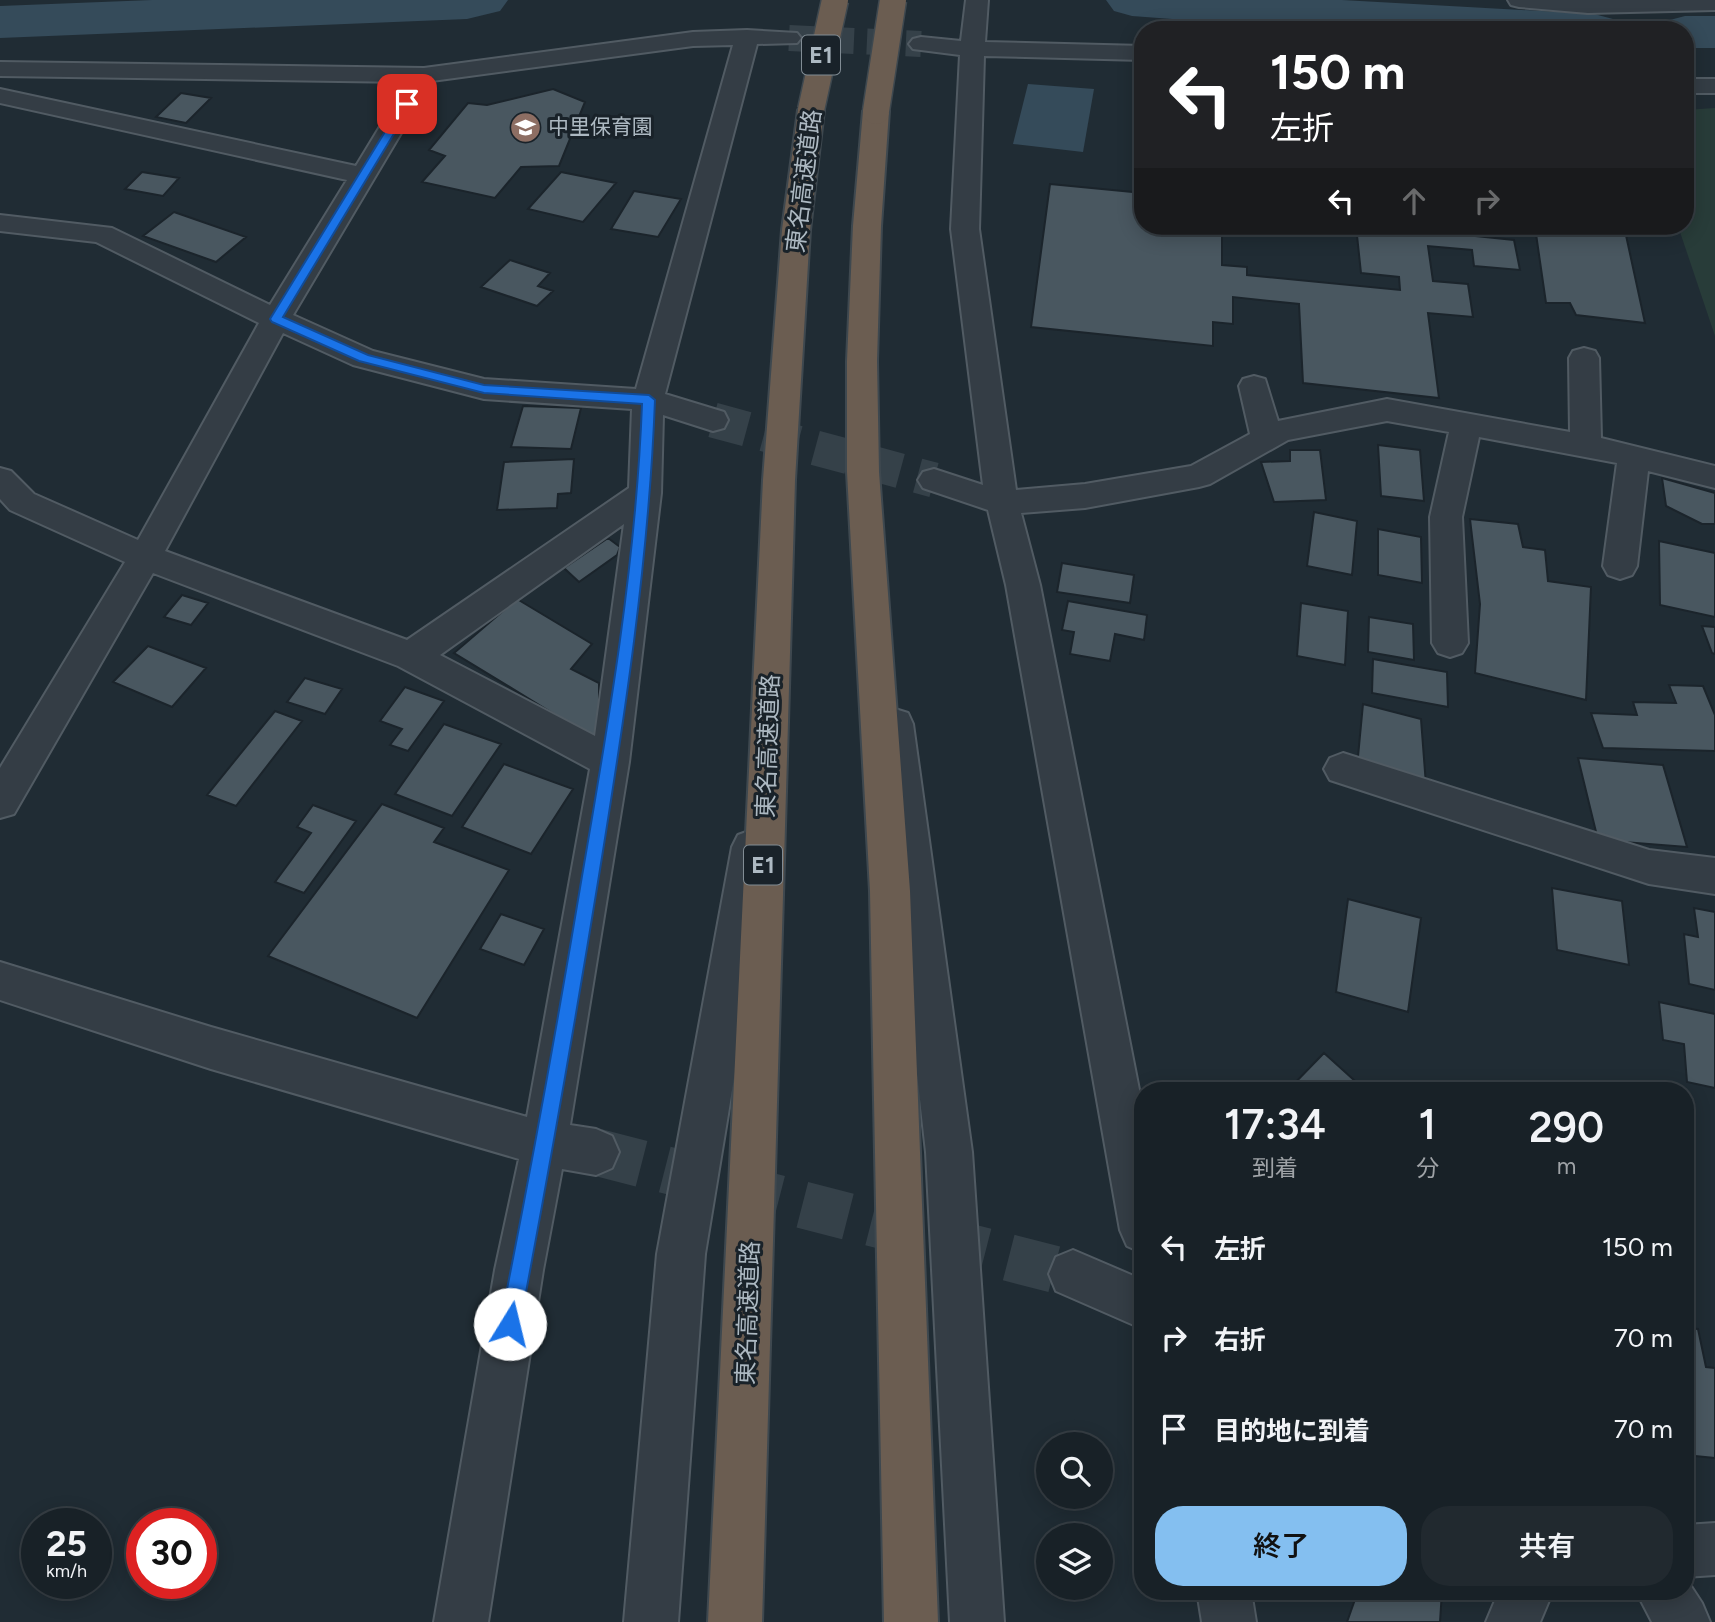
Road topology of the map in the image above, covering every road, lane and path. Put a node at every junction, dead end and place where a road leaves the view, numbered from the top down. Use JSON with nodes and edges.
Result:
{"nodes":[{"id":1,"x":835,"y":0,"type":"edge"},
{"id":2,"x":893,"y":0,"type":"edge"},
{"id":3,"x":1519,"y":0,"type":"edge"},
{"id":4,"x":1715,"y":4,"type":"edge"},
{"id":5,"x":976,"y":7,"type":"edge"},
{"id":6,"x":747,"y":37,"type":"junction"},
{"id":7,"x":789,"y":38,"type":"tunnel mouth"},
{"id":8,"x":922,"y":44,"type":"tunnel mouth"},
{"id":9,"x":972,"y":49,"type":"junction"},
{"id":10,"x":1134,"y":53,"type":"edge"},
{"id":11,"x":0,"y":69,"type":"edge"},
{"id":12,"x":424,"y":75,"type":"junction"},
{"id":13,"x":1694,"y":86,"type":"edge"},
{"id":14,"x":1715,"y":86,"type":"edge"},
{"id":15,"x":0,"y":96,"type":"edge"},
{"id":16,"x":365,"y":176,"type":"junction"},
{"id":17,"x":0,"y":223,"type":"edge"},
{"id":18,"x":276,"y":319,"type":"junction"},
{"id":19,"x":1584,"y":358,"type":"dead end"},
{"id":20,"x":1254,"y":386,"type":"dead end"},
{"id":21,"x":649,"y":400,"type":"junction"},
{"id":22,"x":713,"y":420,"type":"tunnel mouth"},
{"id":23,"x":1466,"y":424,"type":"junction"},
{"id":24,"x":1267,"y":438,"type":"junction"},
{"id":25,"x":1586,"y":446,"type":"junction"},
{"id":26,"x":1634,"y":456,"type":"junction"},
{"id":27,"x":863,"y":472,"type":"junction"},
{"id":28,"x":1715,"y":477,"type":"edge"},
{"id":29,"x":0,"y":479,"type":"edge"},
{"id":30,"x":934,"y":480,"type":"tunnel mouth"},
{"id":31,"x":645,"y":493,"type":"junction"},
{"id":32,"x":1002,"y":503,"type":"junction"},
{"id":33,"x":145,"y":557,"type":"junction"},
{"id":34,"x":1620,"y":566,"type":"dead end"},
{"id":35,"x":1450,"y":643,"type":"dead end"},
{"id":36,"x":411,"y":656,"type":"junction"},
{"id":37,"x":610,"y":762,"type":"junction"},
{"id":38,"x":766,"y":764,"type":"junction"},
{"id":39,"x":1343,"y":769,"type":"dead end"},
{"id":40,"x":0,"y":802,"type":"edge"},
{"id":41,"x":1715,"y":876,"type":"edge"},
{"id":42,"x":0,"y":981,"type":"edge"},
{"id":43,"x":545,"y":1144,"type":"junction"},
{"id":44,"x":596,"y":1152,"type":"tunnel mouth"},
{"id":45,"x":1134,"y":1182,"type":"edge"},
{"id":46,"x":1073,"y":1274,"type":"tunnel mouth"},
{"id":47,"x":1134,"y":1301,"type":"edge"},
{"id":48,"x":1715,"y":1549,"type":"edge"},
{"id":49,"x":1694,"y":1550,"type":"edge"},
{"id":50,"x":1225,"y":1600,"type":"edge"},
{"id":51,"x":1522,"y":1600,"type":"edge"},
{"id":52,"x":1670,"y":1600,"type":"edge"},
{"id":53,"x":461,"y":1622,"type":"edge"},
{"id":54,"x":651,"y":1622,"type":"edge"},
{"id":55,"x":735,"y":1622,"type":"edge"},
{"id":56,"x":911,"y":1622,"type":"edge"},
{"id":57,"x":977,"y":1622,"type":"edge"},
{"id":58,"x":1228,"y":1622,"type":"edge"},
{"id":59,"x":1513,"y":1622,"type":"edge"},
{"id":60,"x":1683,"y":1622,"type":"edge"}],
"edges":[{"from":1,"to":38,"type":"highway","name":"東名高速道路","number":"E1","bridge":true},
{"from":2,"to":27,"type":"highway","bridge":true},
{"from":3,"to":4,"type":"street"},
{"from":5,"to":9,"type":"street"},
{"from":6,"to":7,"type":"street"},
{"from":6,"to":12,"type":"street"},
{"from":6,"to":21,"type":"street"},
{"from":8,"to":9,"type":"street"},
{"from":9,"to":10,"type":"street"},
{"from":9,"to":32,"type":"street"},
{"from":11,"to":12,"type":"street"},
{"from":12,"to":16,"type":"street"},
{"from":13,"to":14,"type":"street"},
{"from":15,"to":16,"type":"street"},
{"from":16,"to":18,"type":"street"},
{"from":17,"to":18,"type":"street"},
{"from":18,"to":21,"type":"street"},
{"from":18,"to":33,"type":"street"},
{"from":19,"to":25,"type":"street"},
{"from":20,"to":24,"type":"street"},
{"from":21,"to":22,"type":"street"},
{"from":21,"to":31,"type":"street"},
{"from":23,"to":24,"type":"street"},
{"from":23,"to":25,"type":"street"},
{"from":23,"to":35,"type":"street"},
{"from":24,"to":32,"type":"street"},
{"from":25,"to":26,"type":"street"},
{"from":26,"to":28,"type":"street"},
{"from":26,"to":34,"type":"street"},
{"from":27,"to":56,"type":"highway"},
{"from":27,"to":57,"type":"street"},
{"from":29,"to":33,"type":"street"},
{"from":30,"to":32,"type":"street"},
{"from":31,"to":36,"type":"street"},
{"from":31,"to":37,"type":"street"},
{"from":32,"to":45,"type":"street"},
{"from":33,"to":36,"type":"street"},
{"from":33,"to":40,"type":"street"},
{"from":36,"to":37,"type":"street"},
{"from":37,"to":43,"type":"street"},
{"from":38,"to":54,"type":"street"},
{"from":38,"to":55,"type":"highway","name":"東名高速道路","number":"E1"},
{"from":39,"to":41,"type":"street"},
{"from":42,"to":43,"type":"street"},
{"from":43,"to":44,"type":"street"},
{"from":43,"to":53,"type":"street"},
{"from":46,"to":47,"type":"street"},
{"from":48,"to":49,"type":"street"},
{"from":50,"to":58,"type":"street"},
{"from":51,"to":59,"type":"street"},
{"from":52,"to":60,"type":"street"}]}
